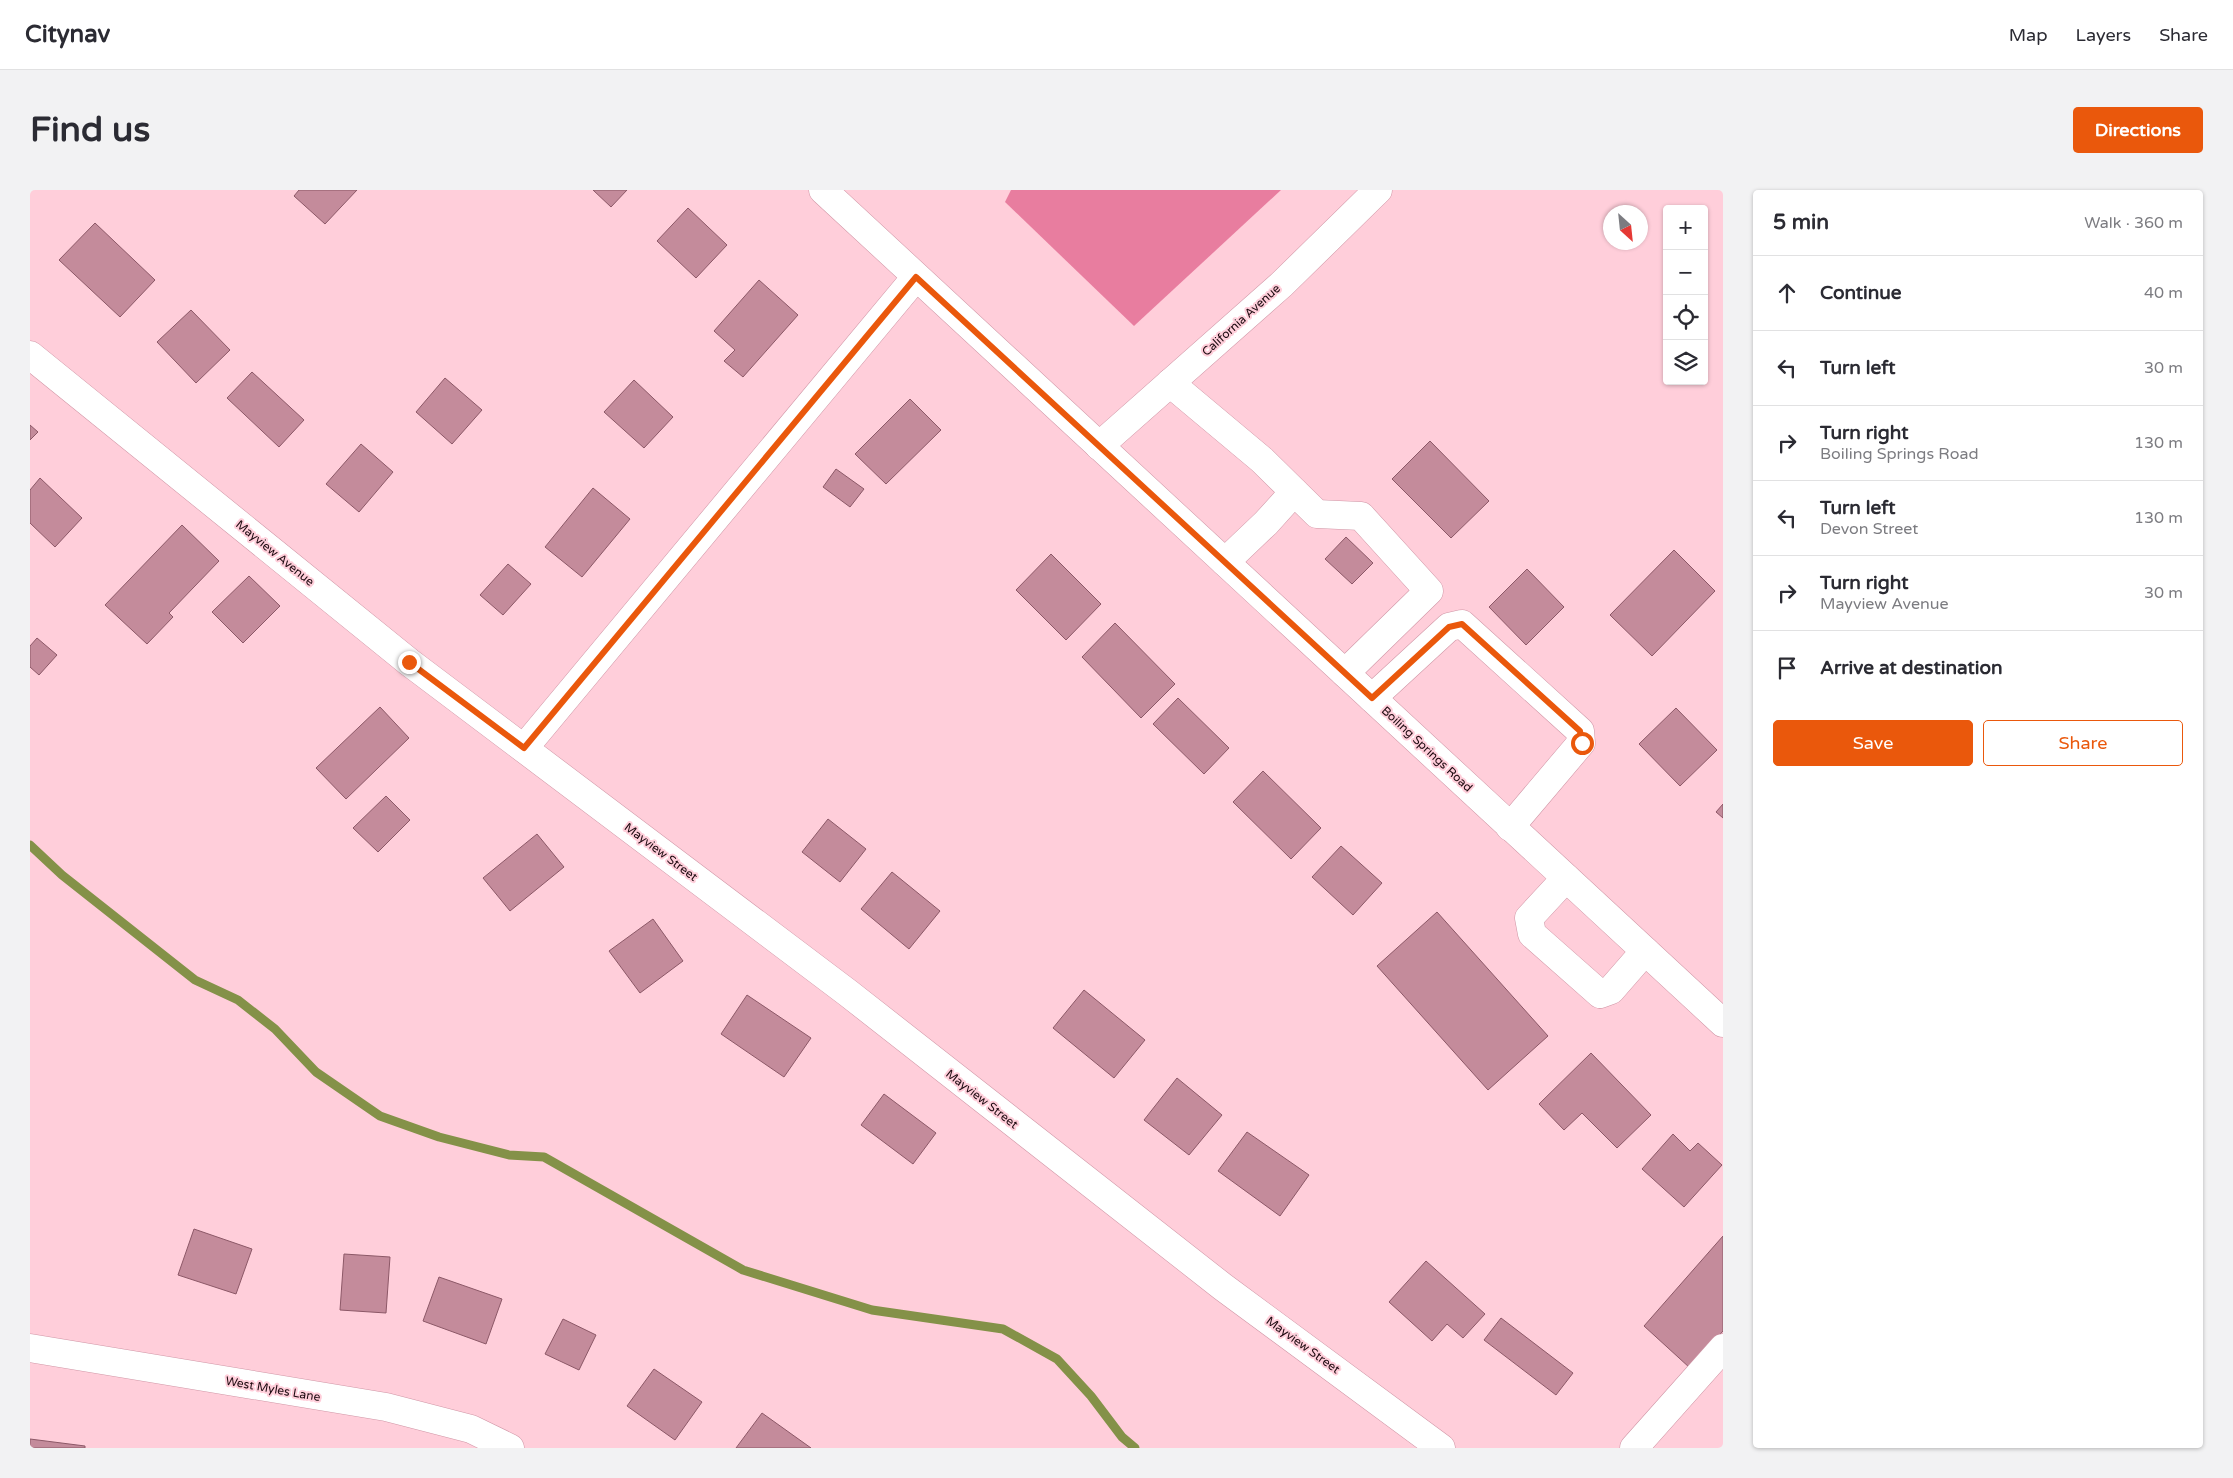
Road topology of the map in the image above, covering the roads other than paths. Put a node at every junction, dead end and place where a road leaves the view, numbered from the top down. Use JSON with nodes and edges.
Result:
{"nodes":[{"id":1,"x":823,"y":190,"type":"edge"},
{"id":2,"x":1378,"y":190,"type":"edge"},
{"id":3,"x":916,"y":277,"type":"junction"},
{"id":4,"x":30,"y":354,"type":"edge"},
{"id":5,"x":1170,"y":383,"type":"junction"},
{"id":6,"x":1100,"y":446,"type":"junction"},
{"id":7,"x":1294,"y":492,"type":"junction"},
{"id":8,"x":1225,"y":562,"type":"junction"},
{"id":9,"x":1344,"y":673,"type":"junction"},
{"id":10,"x":1372,"y":698,"type":"junction"},
{"id":11,"x":524,"y":748,"type":"junction"},
{"id":12,"x":1510,"y":827,"type":"junction"},
{"id":13,"x":1566,"y":878,"type":"junction"},
{"id":14,"x":1645,"y":952,"type":"junction"},
{"id":15,"x":1723,"y":1023,"type":"edge"},
{"id":16,"x":30,"y":1348,"type":"edge"},
{"id":17,"x":1723,"y":1348,"type":"edge"},
{"id":18,"x":510,"y":1448,"type":"edge"},
{"id":19,"x":1441,"y":1448,"type":"edge"},
{"id":20,"x":1634,"y":1448,"type":"edge"}],
"edges":[{"from":1,"to":3,"type":"street","name":"Boiling Springs Road"},
{"from":2,"to":5,"type":"street","name":"California Avenue"},
{"from":3,"to":6,"type":"street","name":"Boiling Springs Road"},
{"from":3,"to":11,"type":"street"},
{"from":4,"to":11,"type":"street","name":"Mayview Avenue"},
{"from":5,"to":6,"type":"street","name":"California Avenue"},
{"from":5,"to":7,"type":"street"},
{"from":6,"to":8,"type":"street","name":"Boiling Springs Road"},
{"from":7,"to":8,"type":"street"},
{"from":7,"to":9,"type":"street"},
{"from":8,"to":9,"type":"street","name":"Boiling Springs Road"},
{"from":9,"to":10,"type":"street","name":"Boiling Springs Road"},
{"from":10,"to":12,"type":"street","name":"Boiling Springs Road"},
{"from":10,"to":12,"type":"street"},
{"from":11,"to":19,"type":"street","name":"Mayview Street"},
{"from":12,"to":13,"type":"street","name":"Boiling Springs Road"},
{"from":13,"to":14,"type":"street","name":"Boiling Springs Road"},
{"from":13,"to":14,"type":"street"},
{"from":14,"to":15,"type":"street","name":"Boiling Springs Road"},
{"from":16,"to":18,"type":"street","name":"West Myles Lane"},
{"from":17,"to":20,"type":"street"}]}
